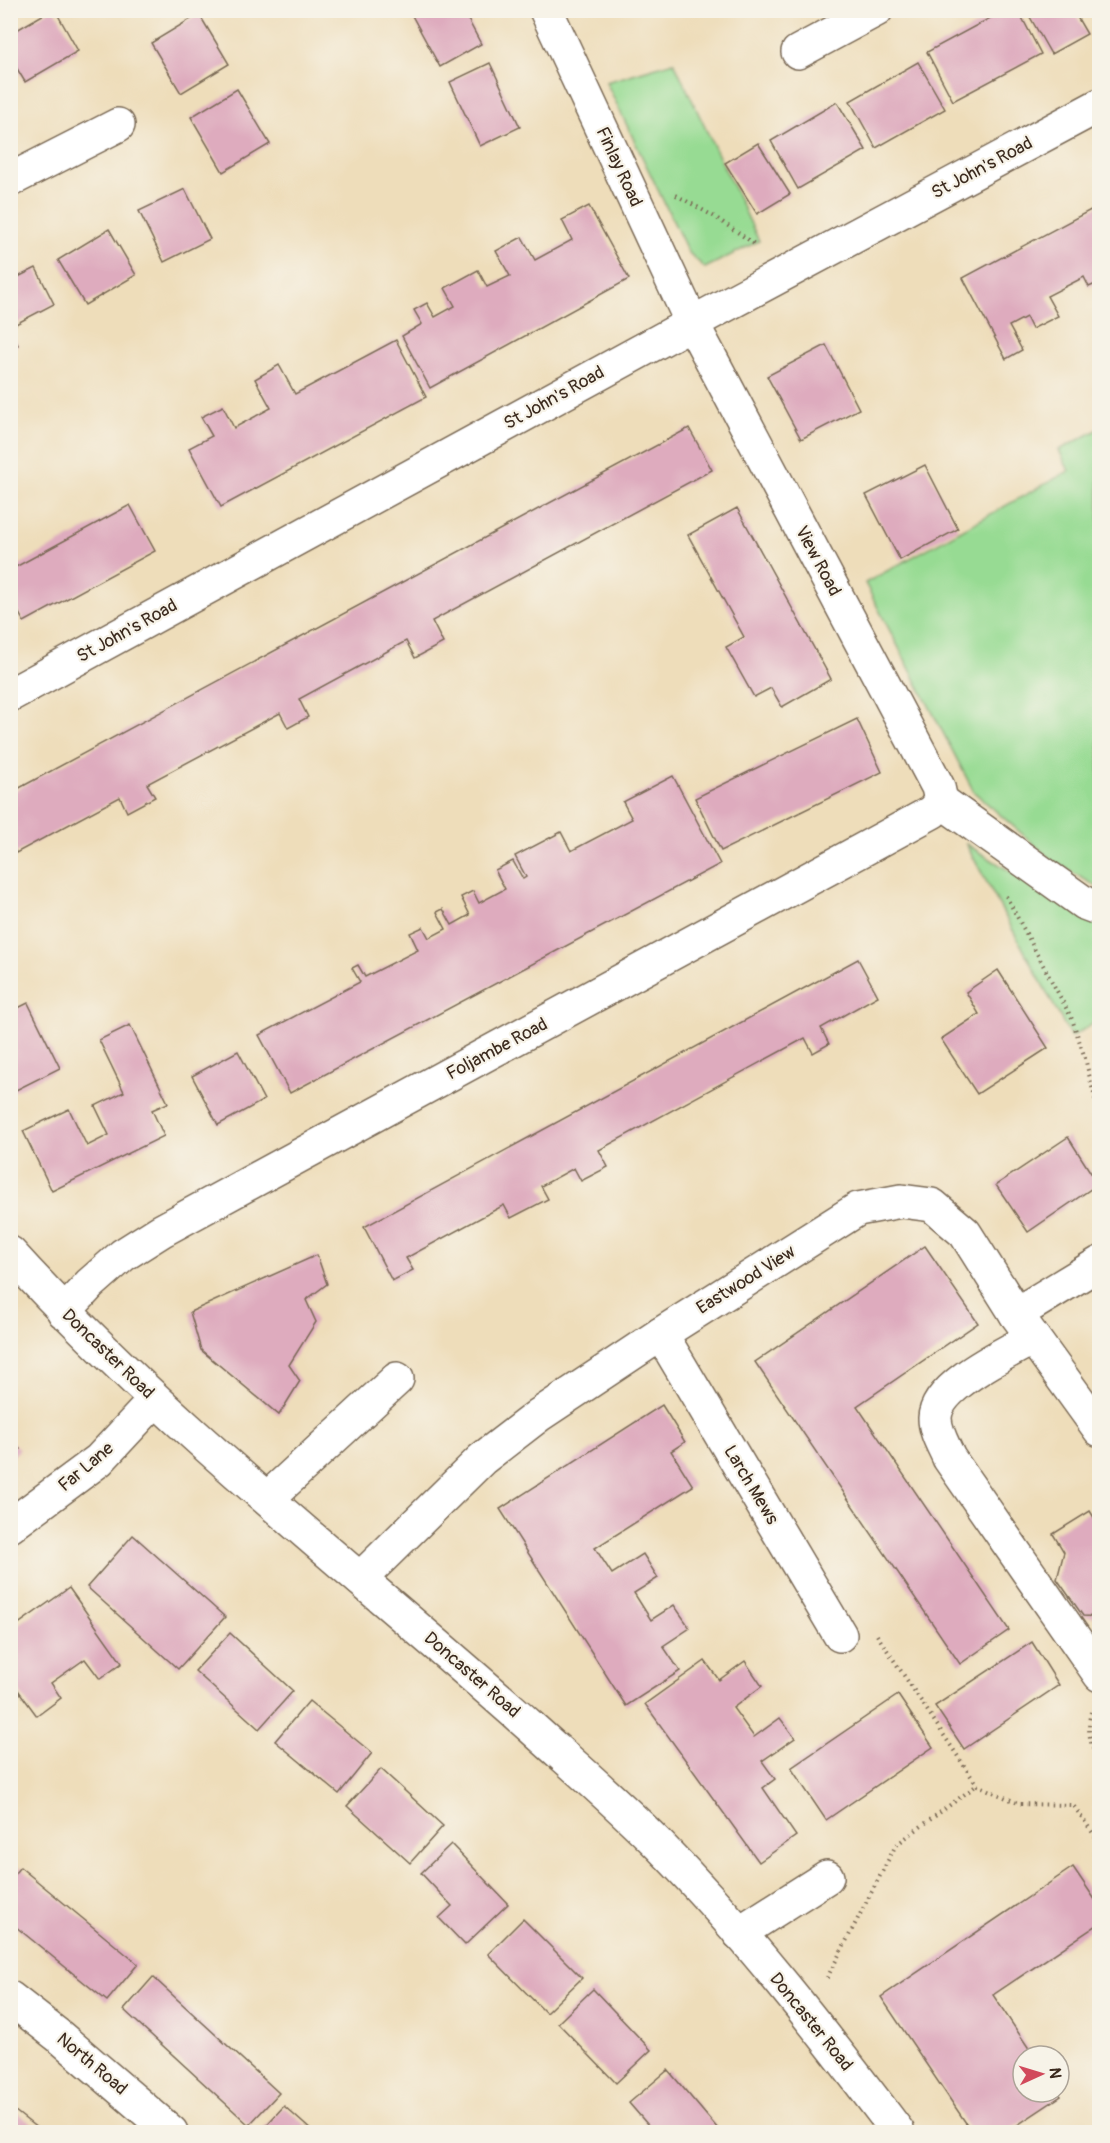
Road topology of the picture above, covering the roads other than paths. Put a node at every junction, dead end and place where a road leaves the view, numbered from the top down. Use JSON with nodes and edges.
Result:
{"nodes":[{"id":1,"x":546,"y":10,"type":"edge"},
{"id":2,"x":876,"y":10,"type":"edge"},
{"id":3,"x":798,"y":52,"type":"dead end"},
{"id":4,"x":1100,"y":105,"type":"edge"},
{"id":5,"x":118,"y":125,"type":"dead end"},
{"id":6,"x":10,"y":180,"type":"edge"},
{"id":7,"x":692,"y":323,"type":"junction"},
{"id":8,"x":10,"y":695,"type":"edge"},
{"id":9,"x":940,"y":801,"type":"junction"},
{"id":10,"x":1100,"y":909,"type":"edge"},
{"id":11,"x":10,"y":1253,"type":"edge"},
{"id":12,"x":1100,"y":1263,"type":"edge"},
{"id":13,"x":63,"y":1312,"type":"junction"},
{"id":14,"x":1024,"y":1326,"type":"junction"},
{"id":15,"x":661,"y":1334,"type":"junction"},
{"id":16,"x":397,"y":1379,"type":"dead end"},
{"id":17,"x":155,"y":1400,"type":"junction"},
{"id":18,"x":1100,"y":1430,"type":"edge"},
{"id":19,"x":268,"y":1498,"type":"junction"},
{"id":20,"x":10,"y":1526,"type":"edge"},
{"id":21,"x":360,"y":1578,"type":"junction"},
{"id":22,"x":840,"y":1635,"type":"road end"},
{"id":23,"x":1096,"y":1689,"type":"edge"},
{"id":24,"x":827,"y":1877,"type":"dead end"},
{"id":25,"x":739,"y":1933,"type":"junction"},
{"id":26,"x":10,"y":1998,"type":"edge"},
{"id":27,"x":171,"y":2133,"type":"edge"},
{"id":28,"x":898,"y":2133,"type":"edge"}],
"edges":[{"from":1,"to":7,"type":"street","name":"Finlay Road"},
{"from":2,"to":3,"type":"street"},
{"from":4,"to":7,"type":"street","name":"St John's Road"},
{"from":5,"to":6,"type":"street"},
{"from":7,"to":8,"type":"street","name":"St John's Road"},
{"from":7,"to":9,"type":"street","name":"View Road"},
{"from":9,"to":10,"type":"street"},
{"from":9,"to":13,"type":"street","name":"Foljambe Road"},
{"from":11,"to":13,"type":"street","name":"Doncaster Road"},
{"from":12,"to":14,"type":"street"},
{"from":13,"to":17,"type":"street","name":"Doncaster Road"},
{"from":14,"to":15,"type":"street","name":"Eastwood View"},
{"from":14,"to":18,"type":"street","name":"Eastwood View"},
{"from":14,"to":23,"type":"street"},
{"from":15,"to":21,"type":"street","name":"Eastwood View"},
{"from":15,"to":22,"type":"street","name":"Larch Mews"},
{"from":16,"to":19,"type":"street"},
{"from":17,"to":19,"type":"street","name":"Doncaster Road"},
{"from":17,"to":20,"type":"street","name":"Far Lane"},
{"from":19,"to":21,"type":"street","name":"Doncaster Road"},
{"from":21,"to":25,"type":"street","name":"Doncaster Road"},
{"from":24,"to":25,"type":"street"},
{"from":25,"to":28,"type":"street","name":"Doncaster Road"},
{"from":26,"to":27,"type":"street","name":"North Road"}]}
